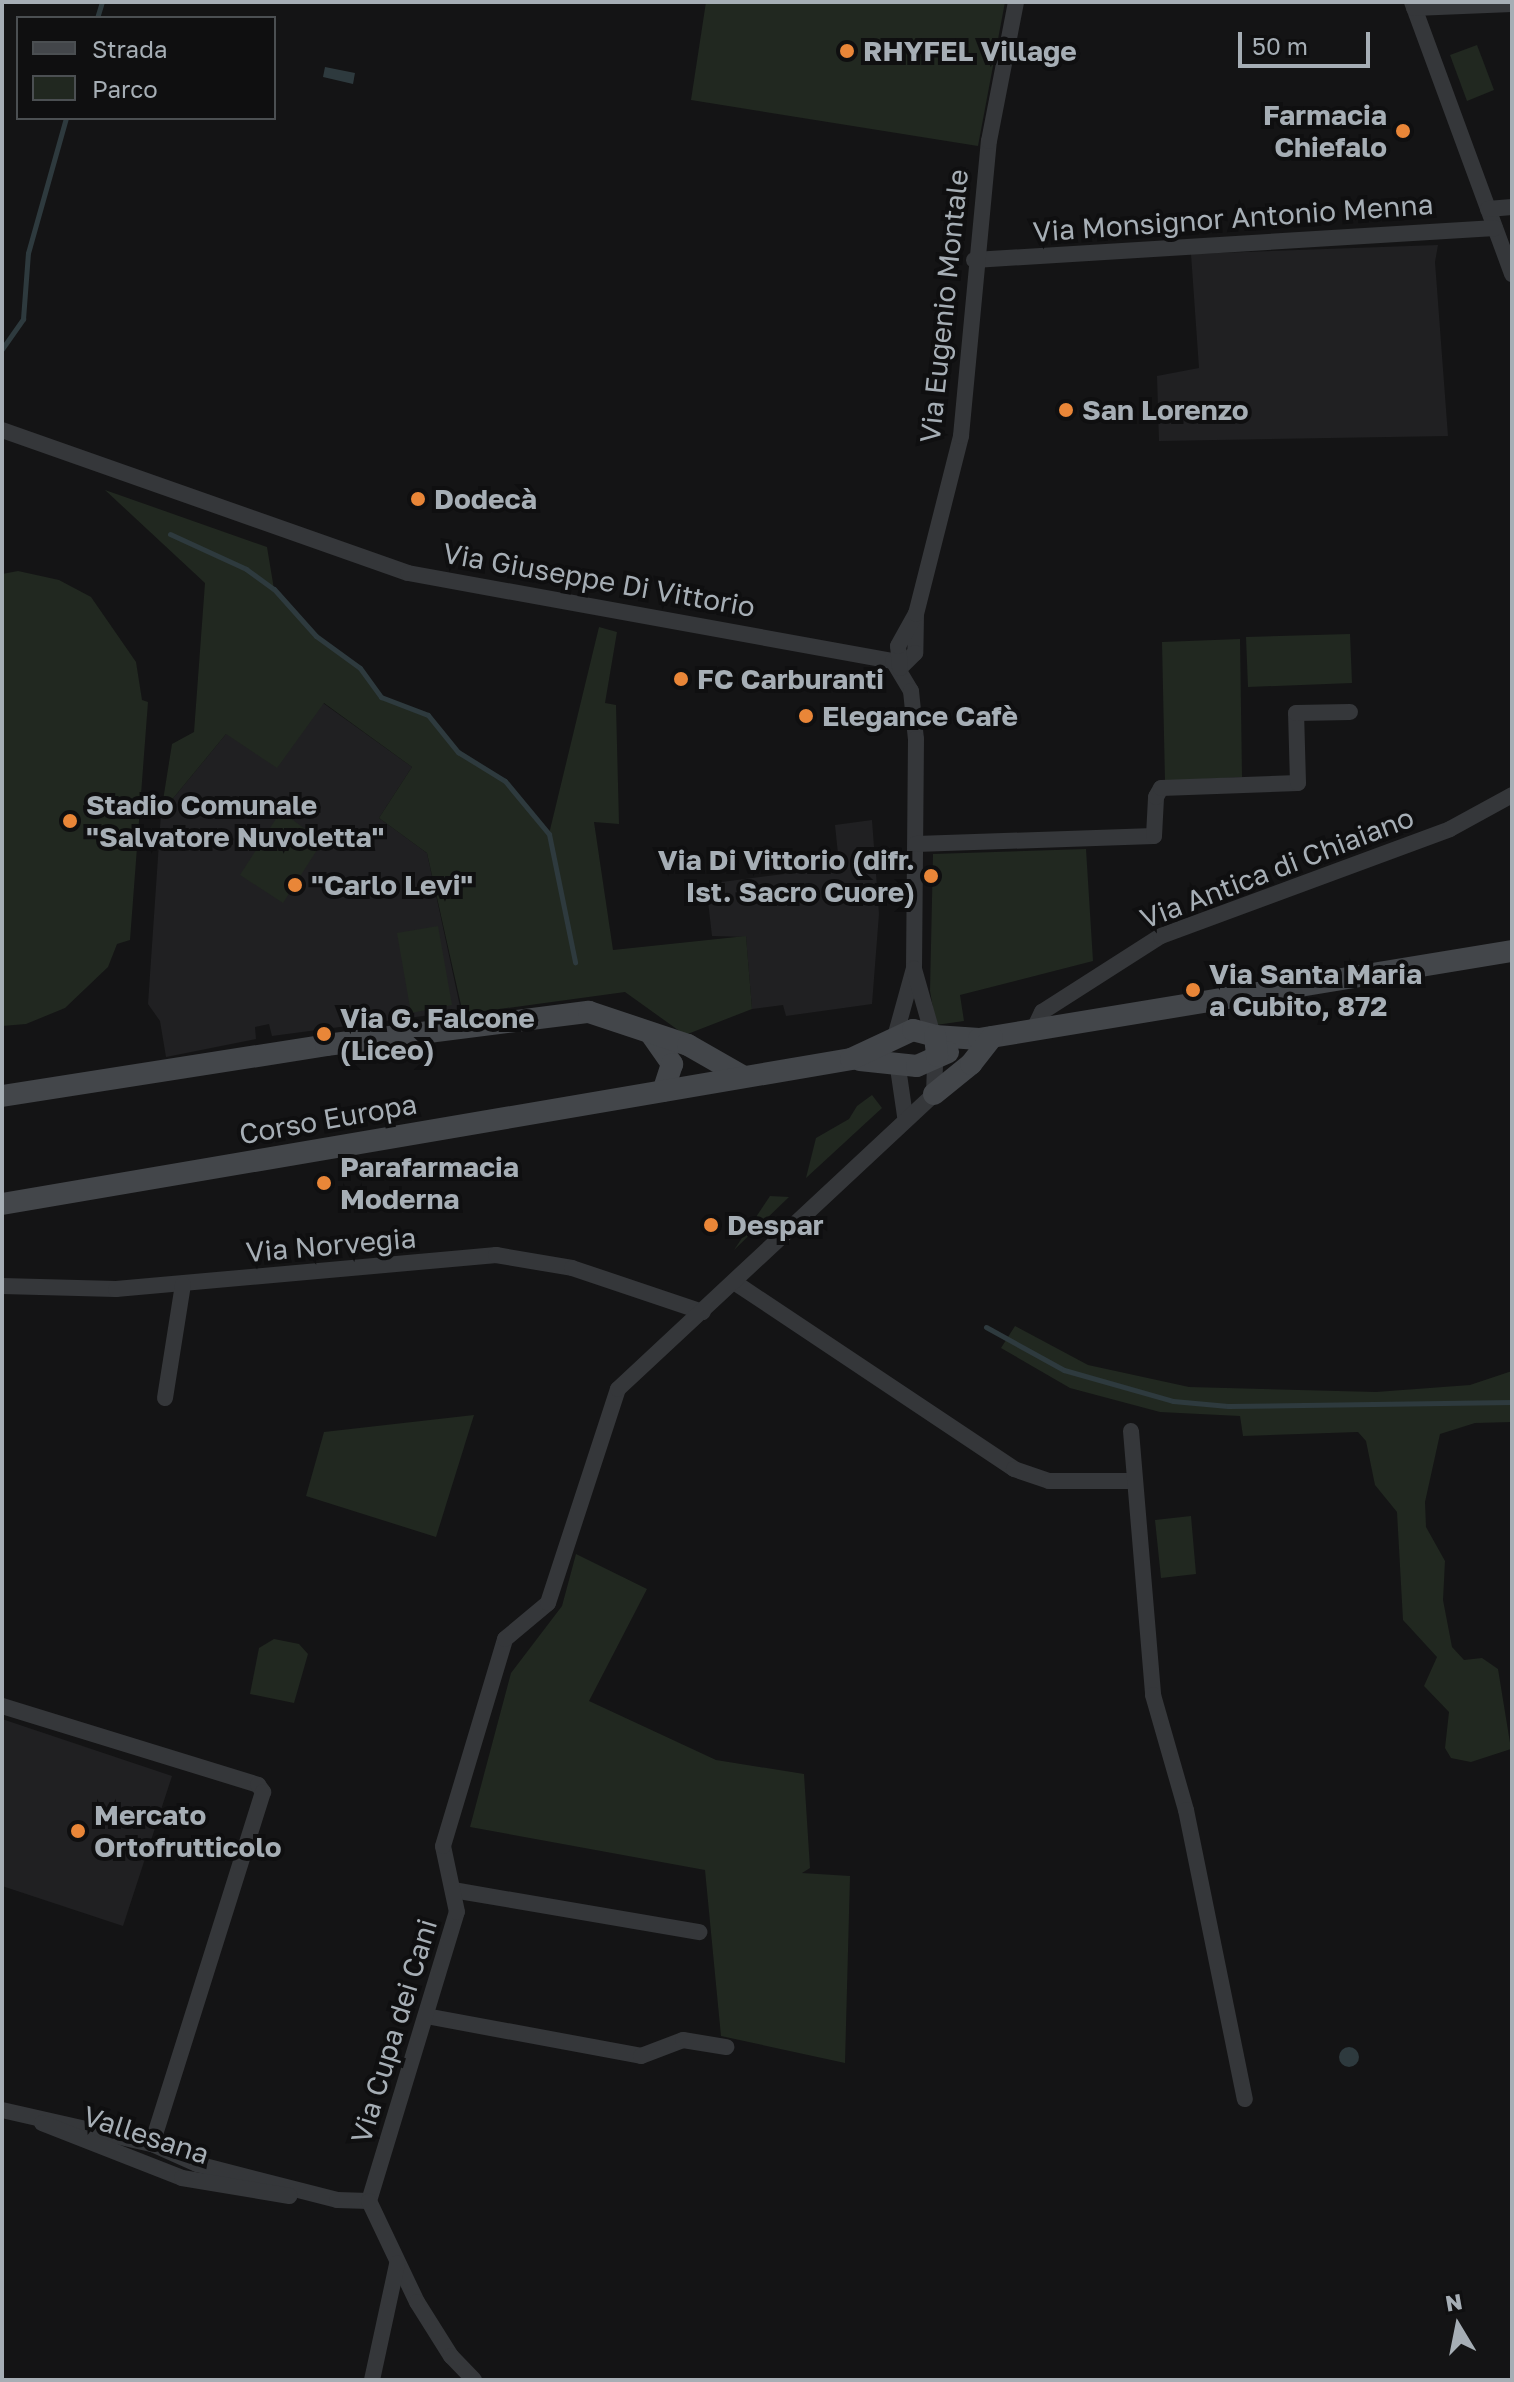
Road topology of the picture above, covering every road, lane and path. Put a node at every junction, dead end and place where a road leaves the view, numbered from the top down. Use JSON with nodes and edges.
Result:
{"nodes":[{"id":1,"x":1016,"y":2,"type":"edge"},
{"id":2,"x":1512,"y":4,"type":"edge"},
{"id":3,"x":1413,"y":5,"type":"edge"},
{"id":4,"x":1512,"y":207,"type":"edge"},
{"id":5,"x":1488,"y":209,"type":"junction"},
{"id":6,"x":1495,"y":228,"type":"junction"},
{"id":7,"x":974,"y":260,"type":"junction"},
{"id":8,"x":1512,"y":274,"type":"edge"},
{"id":9,"x":3,"y":429,"type":"edge"},
{"id":10,"x":900,"y":668,"type":"junction"},
{"id":11,"x":1350,"y":712,"type":"dead end"},
{"id":12,"x":1512,"y":795,"type":"edge"},
{"id":13,"x":916,"y":844,"type":"junction"},
{"id":14,"x":1512,"y":951,"type":"edge"},
{"id":15,"x":914,"y":968,"type":"junction"},
{"id":16,"x":1034,"y":1029,"type":"junction"},
{"id":17,"x":648,"y":1031,"type":"junction"},
{"id":18,"x":986,"y":1038,"type":"junction"},
{"id":19,"x":935,"y":1046,"type":"junction"},
{"id":20,"x":895,"y":1047,"type":"junction"},
{"id":21,"x":744,"y":1077,"type":"junction"},
{"id":22,"x":663,"y":1091,"type":"junction"},
{"id":23,"x":934,"y":1094,"type":"junction"},
{"id":24,"x":2,"y":1096,"type":"edge"},
{"id":25,"x":905,"y":1116,"type":"junction"},
{"id":26,"x":2,"y":1204,"type":"edge"},
{"id":27,"x":734,"y":1282,"type":"junction"},
{"id":28,"x":183,"y":1284,"type":"junction"},
{"id":29,"x":2,"y":1286,"type":"edge"},
{"id":30,"x":703,"y":1312,"type":"junction"},
{"id":31,"x":165,"y":1398,"type":"dead end"},
{"id":32,"x":1131,"y":1431,"type":"dead end"},
{"id":33,"x":1134,"y":1481,"type":"junction"},
{"id":34,"x":2,"y":1706,"type":"edge"},
{"id":35,"x":453,"y":1890,"type":"junction"},
{"id":36,"x":699,"y":1932,"type":"dead end"},
{"id":37,"x":426,"y":2016,"type":"junction"},
{"id":38,"x":726,"y":2047,"type":"dead end"},
{"id":39,"x":1245,"y":2099,"type":"dead end"},
{"id":40,"x":2,"y":2110,"type":"edge"},
{"id":41,"x":30,"y":2115,"type":"junction"},
{"id":42,"x":152,"y":2144,"type":"junction"},
{"id":43,"x":369,"y":2201,"type":"junction"},
{"id":44,"x":397,"y":2264,"type":"junction"},
{"id":45,"x":372,"y":2380,"type":"edge"},
{"id":46,"x":474,"y":2380,"type":"edge"}],
"edges":[{"from":1,"to":7,"type":"street","name":"Via Eugenio Montale"},
{"from":2,"to":3,"type":"street"},
{"from":3,"to":5,"type":"street"},
{"from":4,"to":5,"type":"street"},
{"from":5,"to":6,"type":"street"},
{"from":6,"to":7,"type":"street","name":"Via Monsignor Antonio Menna"},
{"from":6,"to":8,"type":"street"},
{"from":7,"to":10,"type":"street","name":"Via Eugenio Montale"},
{"from":9,"to":10,"type":"street","name":"Via Giuseppe Di Vittorio"},
{"from":10,"to":13,"type":"street"},
{"from":11,"to":13,"type":"street"},
{"from":12,"to":16,"type":"street","name":"Via Antica di Chiaiano"},
{"from":13,"to":15,"type":"street"},
{"from":14,"to":16,"type":"main road"},
{"from":15,"to":19,"type":"street"},
{"from":15,"to":20,"type":"street"},
{"from":16,"to":18,"type":"main road"},
{"from":17,"to":21,"type":"main road"},
{"from":17,"to":22,"type":"main road"},
{"from":17,"to":24,"type":"main road"},
{"from":18,"to":19,"type":"main road"},
{"from":18,"to":23,"type":"main road"},
{"from":19,"to":20,"type":"main road"},
{"from":19,"to":20,"type":"main road"},
{"from":19,"to":23,"type":"street"},
{"from":20,"to":21,"type":"main road","name":"Corso Europa"},
{"from":20,"to":25,"type":"street"},
{"from":21,"to":22,"type":"main road","name":"Corso Europa"},
{"from":22,"to":26,"type":"main road","name":"Corso Europa"},
{"from":23,"to":25,"type":"street","name":"Via Cupa dei Cani"},
{"from":25,"to":27,"type":"street","name":"Via Cupa dei Cani"},
{"from":27,"to":30,"type":"street","name":"Via Cupa dei Cani"},
{"from":27,"to":33,"type":"street"},
{"from":28,"to":29,"type":"street","name":"Via Norvegia"},
{"from":28,"to":30,"type":"street","name":"Via Norvegia"},
{"from":28,"to":31,"type":"street"},
{"from":30,"to":35,"type":"street","name":"Via Cupa dei Cani"},
{"from":32,"to":33,"type":"street"},
{"from":33,"to":39,"type":"street"},
{"from":34,"to":42,"type":"street"},
{"from":35,"to":36,"type":"street"},
{"from":35,"to":37,"type":"street","name":"Via Cupa dei Cani"},
{"from":37,"to":38,"type":"street"},
{"from":37,"to":43,"type":"street","name":"Via Cupa dei Cani"},
{"from":40,"to":41,"type":"street"},
{"from":41,"to":42,"type":"street","name":"Vallesana"},
{"from":41,"to":43,"type":"street","name":"Vallesana"},
{"from":42,"to":43,"type":"street"},
{"from":43,"to":44,"type":"street"},
{"from":44,"to":45,"type":"street"},
{"from":44,"to":46,"type":"street"}]}
